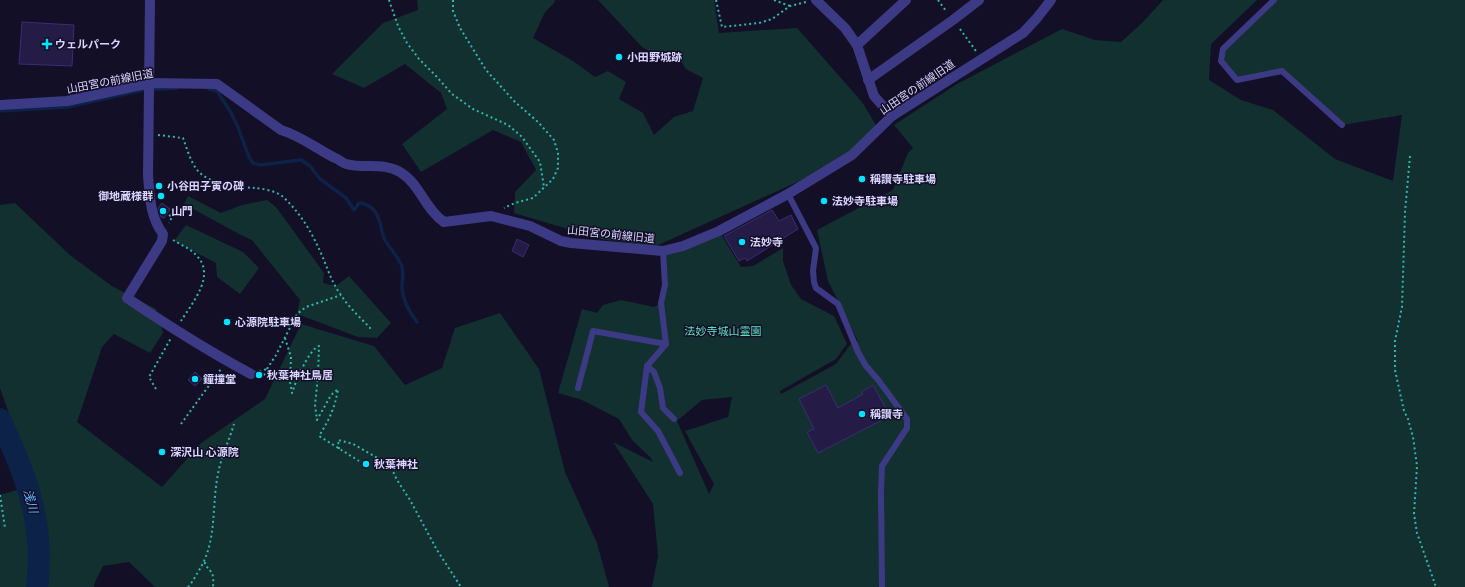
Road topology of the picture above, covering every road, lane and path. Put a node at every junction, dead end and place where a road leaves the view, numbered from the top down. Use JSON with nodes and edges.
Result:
{"nodes":[{"id":1,"x":150,"y":0,"type":"edge"},
{"id":2,"x":389,"y":0,"type":"edge"},
{"id":3,"x":453,"y":0,"type":"edge"},
{"id":4,"x":716,"y":0,"type":"edge"},
{"id":5,"x":774,"y":0,"type":"edge"},
{"id":6,"x":811,"y":0,"type":"edge"},
{"id":7,"x":816,"y":0,"type":"edge"},
{"id":8,"x":906,"y":0,"type":"edge"},
{"id":9,"x":979,"y":0,"type":"edge"},
{"id":10,"x":1051,"y":0,"type":"edge"},
{"id":11,"x":1274,"y":0,"type":"edge"},
{"id":12,"x":790,"y":6,"type":"junction"},
{"id":13,"x":953,"y":20,"type":"junction"},
{"id":14,"x":857,"y":45,"type":"junction"},
{"id":15,"x":972,"y":45,"type":"dead end"},
{"id":16,"x":868,"y":80,"type":"junction"},
{"id":17,"x":150,"y":87,"type":"junction"},
{"id":18,"x":0,"y":105,"type":"edge"},
{"id":19,"x":892,"y":116,"type":"junction"},
{"id":20,"x":1342,"y":125,"type":"dead end"},
{"id":21,"x":149,"y":133,"type":"junction"},
{"id":22,"x":1410,"y":156,"type":"dead end"},
{"id":23,"x":544,"y":187,"type":"junction"},
{"id":24,"x":788,"y":194,"type":"junction"},
{"id":25,"x":491,"y":216,"type":"junction"},
{"id":26,"x":163,"y":234,"type":"junction"},
{"id":27,"x":663,"y":251,"type":"junction"},
{"id":28,"x":340,"y":295,"type":"junction"},
{"id":29,"x":372,"y":329,"type":"dead end"},
{"id":30,"x":175,"y":330,"type":"junction"},
{"id":31,"x":285,"y":338,"type":"junction"},
{"id":32,"x":666,"y":344,"type":"junction"},
{"id":33,"x":227,"y":361,"type":"junction"},
{"id":34,"x":647,"y":366,"type":"junction"},
{"id":35,"x":267,"y":369,"type":"dead end"},
{"id":36,"x":251,"y":374,"type":"dead end"},
{"id":37,"x":578,"y":388,"type":"dead end"},
{"id":38,"x":156,"y":389,"type":"dead end"},
{"id":39,"x":674,"y":419,"type":"dead end"},
{"id":40,"x":181,"y":424,"type":"dead end"},
{"id":41,"x":234,"y":424,"type":"dead end"},
{"id":42,"x":339,"y":450,"type":"junction"},
{"id":43,"x":359,"y":461,"type":"dead end"},
{"id":44,"x":680,"y":473,"type":"dead end"},
{"id":45,"x":0,"y":495,"type":"edge"},
{"id":46,"x":5,"y":528,"type":"dead end"},
{"id":47,"x":205,"y":560,"type":"junction"},
{"id":48,"x":188,"y":587,"type":"edge"},
{"id":49,"x":213,"y":587,"type":"edge"},
{"id":50,"x":461,"y":587,"type":"edge"},
{"id":51,"x":882,"y":587,"type":"edge"},
{"id":52,"x":1436,"y":587,"type":"edge"}],
"edges":[{"from":1,"to":17,"type":"street"},
{"from":2,"to":23,"type":"path"},
{"from":3,"to":23,"type":"path"},
{"from":4,"to":12,"type":"path"},
{"from":5,"to":12,"type":"path"},
{"from":6,"to":12,"type":"path"},
{"from":7,"to":14,"type":"street"},
{"from":8,"to":14,"type":"street"},
{"from":9,"to":13,"type":"street"},
{"from":10,"to":19,"type":"street","name":"山田宮の前線旧道"},
{"from":11,"to":20,"type":"lane"},
{"from":13,"to":15,"type":"path"},
{"from":13,"to":16,"type":"street"},
{"from":14,"to":16,"type":"street"},
{"from":16,"to":19,"type":"street"},
{"from":17,"to":18,"type":"street","name":"山田宮の前線旧道"},
{"from":17,"to":21,"type":"street"},
{"from":17,"to":25,"type":"street","name":"山田宮の前線旧道"},
{"from":19,"to":24,"type":"street","name":"山田宮の前線旧道"},
{"from":21,"to":26,"type":"street"},
{"from":21,"to":28,"type":"path"},
{"from":22,"to":52,"type":"path"},
{"from":23,"to":25,"type":"path"},
{"from":24,"to":27,"type":"street","name":"山田宮の前線旧道"},
{"from":24,"to":51,"type":"lane"},
{"from":25,"to":27,"type":"street","name":"山田宮の前線旧道"},
{"from":26,"to":30,"type":"path"},
{"from":26,"to":30,"type":"street"},
{"from":27,"to":32,"type":"lane"},
{"from":28,"to":29,"type":"path"},
{"from":28,"to":31,"type":"path"},
{"from":30,"to":33,"type":"street"},
{"from":30,"to":38,"type":"path"},
{"from":31,"to":35,"type":"path"},
{"from":31,"to":42,"type":"path"},
{"from":32,"to":34,"type":"lane"},
{"from":32,"to":37,"type":"lane"},
{"from":33,"to":36,"type":"street"},
{"from":33,"to":40,"type":"path"},
{"from":34,"to":39,"type":"lane"},
{"from":34,"to":44,"type":"lane"},
{"from":41,"to":47,"type":"path"},
{"from":42,"to":43,"type":"path"},
{"from":42,"to":50,"type":"path"},
{"from":45,"to":46,"type":"path"},
{"from":47,"to":48,"type":"path"},
{"from":47,"to":49,"type":"path"}]}
